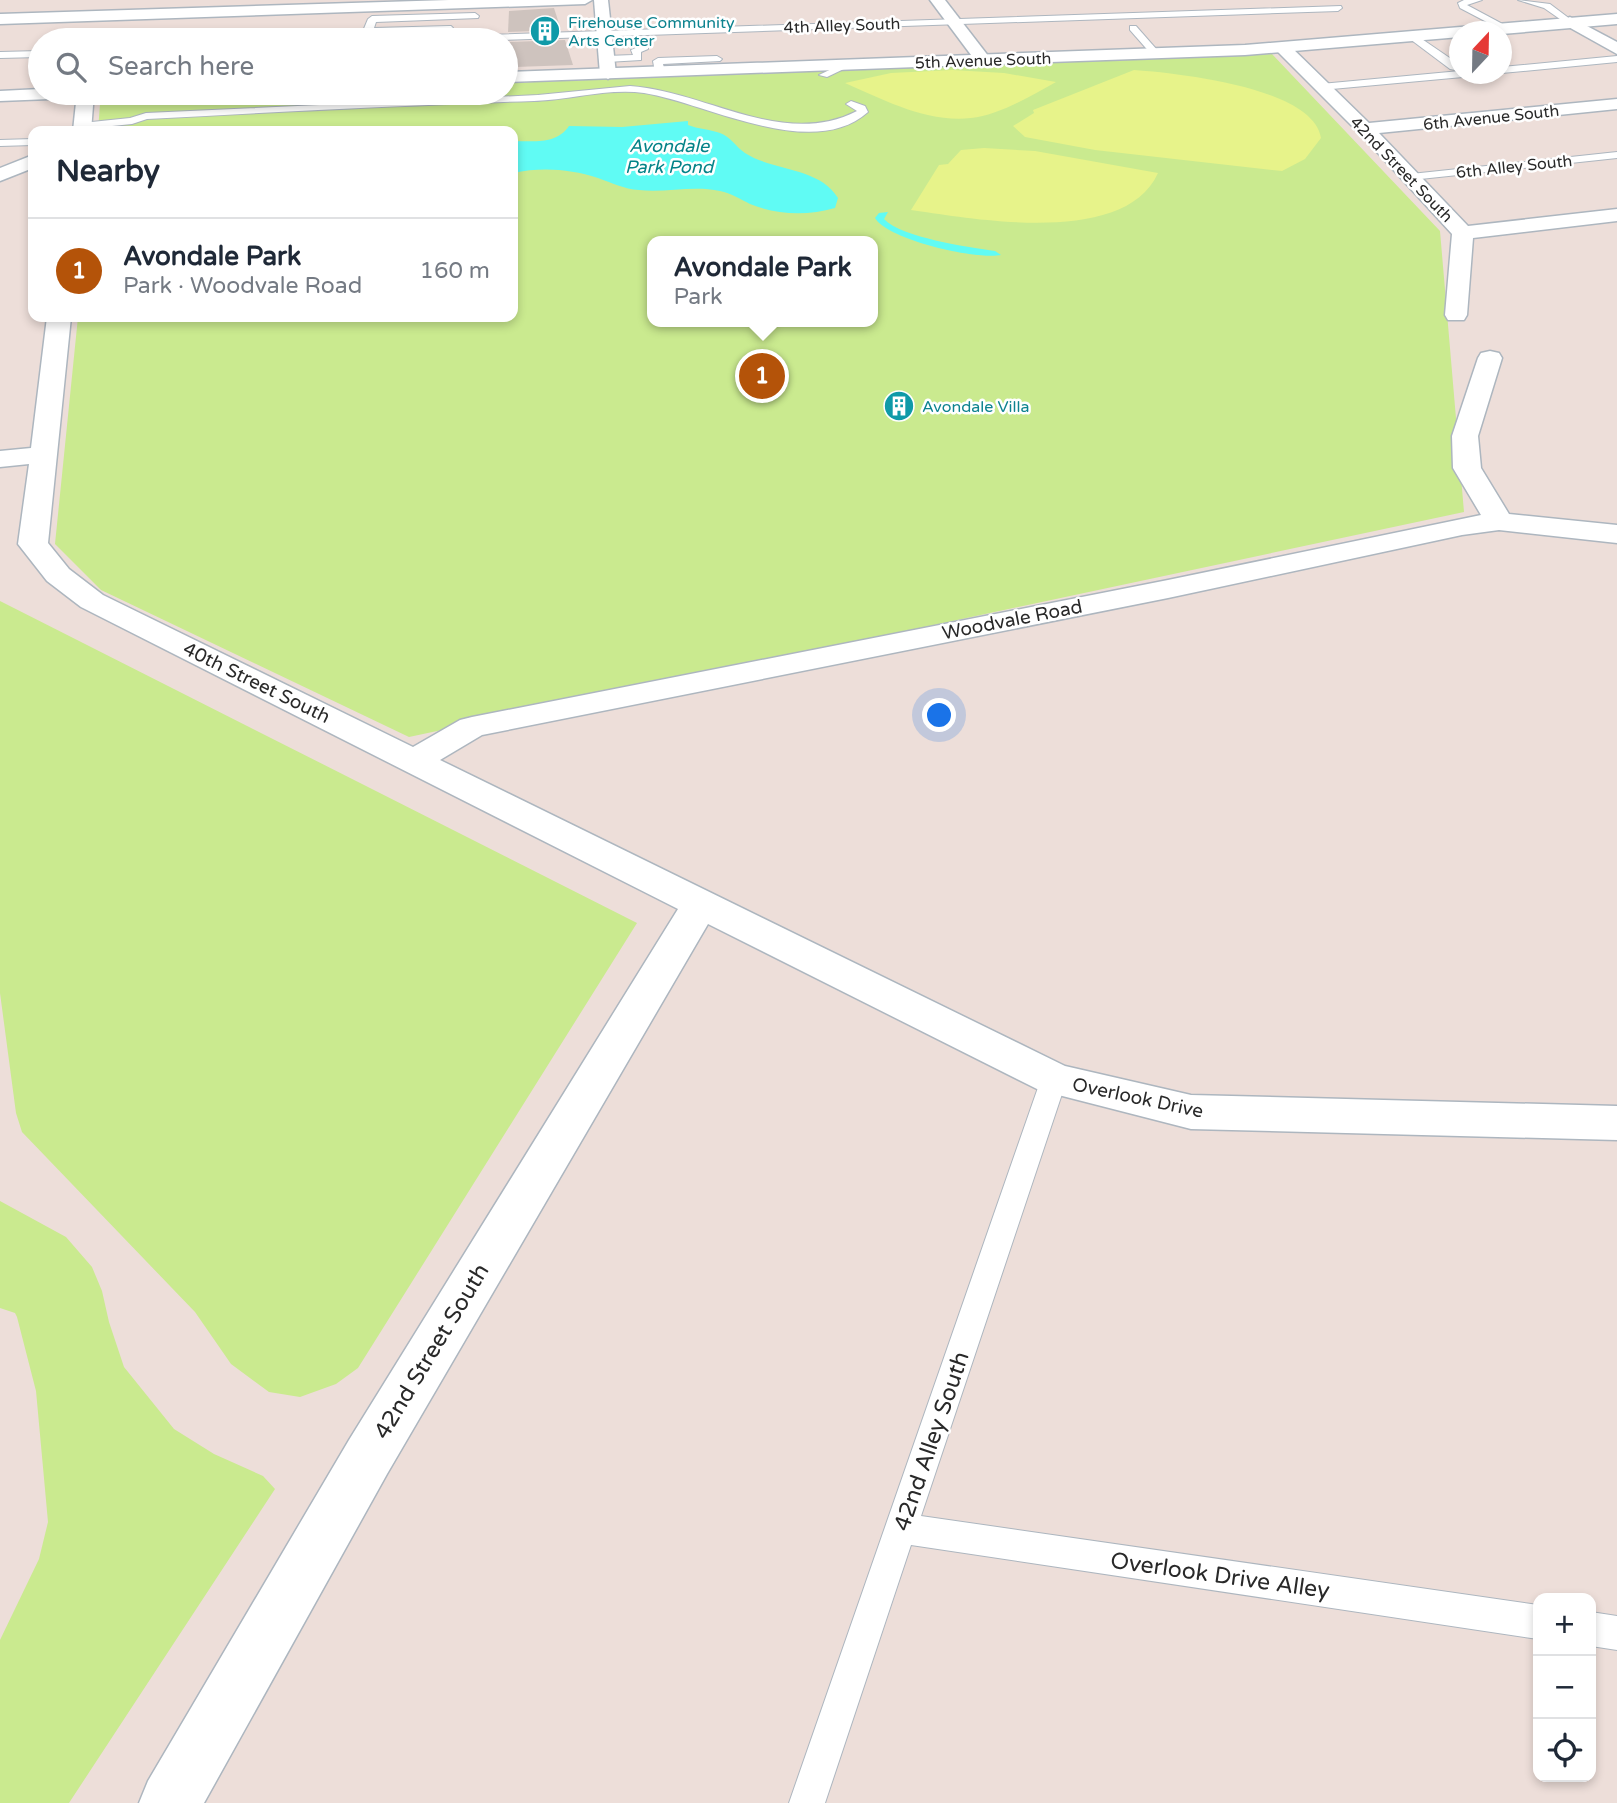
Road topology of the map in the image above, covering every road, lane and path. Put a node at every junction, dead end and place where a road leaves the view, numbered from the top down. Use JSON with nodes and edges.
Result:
{"nodes":[{"id":1,"x":585,"y":0,"type":"edge"},
{"id":2,"x":601,"y":0,"type":"edge"},
{"id":3,"x":937,"y":0,"type":"edge"},
{"id":4,"x":1478,"y":0,"type":"edge"},
{"id":5,"x":1522,"y":0,"type":"edge"},
{"id":6,"x":1338,"y":8,"type":"dead end"},
{"id":7,"x":477,"y":10,"type":"junction"},
{"id":8,"x":0,"y":19,"type":"edge"},
{"id":9,"x":1617,"y":19,"type":"edge"},
{"id":10,"x":955,"y":21,"type":"junction"},
{"id":11,"x":1492,"y":21,"type":"edge"},
{"id":12,"x":1570,"y":22,"type":"junction"},
{"id":13,"x":1512,"y":27,"type":"edge"},
{"id":14,"x":369,"y":28,"type":"edge"},
{"id":15,"x":471,"y":28,"type":"edge"},
{"id":16,"x":1133,"y":28,"type":"dead end"},
{"id":17,"x":655,"y":32,"type":"junction"},
{"id":18,"x":1449,"y":33,"type":"edge"},
{"id":19,"x":1413,"y":37,"type":"junction"},
{"id":20,"x":643,"y":42,"type":"junction"},
{"id":21,"x":518,"y":47,"type":"edge"},
{"id":22,"x":1283,"y":48,"type":"junction"},
{"id":23,"x":1617,"y":49,"type":"edge"},
{"id":24,"x":1155,"y":53,"type":"junction"},
{"id":25,"x":28,"y":54,"type":"edge"},
{"id":26,"x":0,"y":55,"type":"edge"},
{"id":27,"x":638,"y":58,"type":"junction"},
{"id":28,"x":717,"y":59,"type":"dead end"},
{"id":29,"x":1617,"y":59,"type":"edge"},
{"id":30,"x":607,"y":60,"type":"junction"},
{"id":31,"x":983,"y":60,"type":"junction"},
{"id":32,"x":848,"y":65,"type":"junction"},
{"id":33,"x":659,"y":66,"type":"junction"},
{"id":34,"x":1449,"y":67,"type":"edge"},
{"id":35,"x":1512,"y":69,"type":"edge"},
{"id":36,"x":1449,"y":70,"type":"edge"},
{"id":37,"x":518,"y":75,"type":"edge"},
{"id":38,"x":824,"y":75,"type":"dead end"},
{"id":39,"x":1321,"y":87,"type":"junction"},
{"id":40,"x":28,"y":95,"type":"edge"},
{"id":41,"x":0,"y":96,"type":"edge"},
{"id":42,"x":701,"y":97,"type":"dead end"},
{"id":43,"x":518,"y":98,"type":"edge"},
{"id":44,"x":689,"y":100,"type":"junction"},
{"id":45,"x":851,"y":104,"type":"dead end"},
{"id":46,"x":1617,"y":104,"type":"edge"},
{"id":47,"x":84,"y":105,"type":"edge"},
{"id":48,"x":360,"y":105,"type":"edge"},
{"id":49,"x":82,"y":126,"type":"edge"},
{"id":50,"x":101,"y":126,"type":"edge"},
{"id":51,"x":1365,"y":129,"type":"junction"},
{"id":52,"x":28,"y":142,"type":"edge"},
{"id":53,"x":0,"y":143,"type":"edge"},
{"id":54,"x":1617,"y":155,"type":"edge"},
{"id":55,"x":28,"y":163,"type":"edge"},
{"id":56,"x":0,"y":175,"type":"edge"},
{"id":57,"x":1411,"y":177,"type":"junction"},
{"id":58,"x":1617,"y":215,"type":"edge"},
{"id":59,"x":1463,"y":233,"type":"junction"},
{"id":60,"x":1456,"y":315,"type":"dead end"},
{"id":61,"x":58,"y":322,"type":"edge"},
{"id":62,"x":1490,"y":358,"type":"dead end"},
{"id":63,"x":42,"y":455,"type":"junction"},
{"id":64,"x":0,"y":459,"type":"edge"},
{"id":65,"x":1499,"y":521,"type":"junction"},
{"id":66,"x":1617,"y":534,"type":"edge"},
{"id":67,"x":415,"y":760,"type":"junction"},
{"id":68,"x":700,"y":905,"type":"junction"},
{"id":69,"x":1054,"y":1079,"type":"junction"},
{"id":70,"x":1617,"y":1123,"type":"edge"},
{"id":71,"x":901,"y":1528,"type":"junction"},
{"id":72,"x":1533,"y":1621,"type":"edge"},
{"id":73,"x":1596,"y":1630,"type":"edge"},
{"id":74,"x":1617,"y":1633,"type":"edge"},
{"id":75,"x":170,"y":1803,"type":"edge"},
{"id":76,"x":807,"y":1803,"type":"edge"}],
"edges":[{"from":1,"to":7,"type":"street"},
{"from":2,"to":30,"type":"street"},
{"from":3,"to":10,"type":"street"},
{"from":4,"to":11,"type":"lane"},
{"from":5,"to":12,"type":"lane"},
{"from":6,"to":10,"type":"lane","name":"4th Alley South"},
{"from":7,"to":8,"type":"street"},
{"from":7,"to":14,"type":"lane"},
{"from":7,"to":15,"type":"lane"},
{"from":9,"to":12,"type":"street"},
{"from":10,"to":17,"type":"lane","name":"4th Alley South"},
{"from":10,"to":31,"type":"street"},
{"from":12,"to":13,"type":"street"},
{"from":12,"to":23,"type":"street"},
{"from":16,"to":24,"type":"lane"},
{"from":17,"to":20,"type":"lane"},
{"from":17,"to":30,"type":"lane","name":"4th Alley South"},
{"from":18,"to":19,"type":"street","name":"5th Avenue South"},
{"from":19,"to":22,"type":"street","name":"5th Avenue South"},
{"from":19,"to":34,"type":"lane"},
{"from":20,"to":27,"type":"lane"},
{"from":20,"to":30,"type":"lane"},
{"from":21,"to":30,"type":"lane","name":"4th Alley South"},
{"from":22,"to":24,"type":"street","name":"5th Avenue South"},
{"from":22,"to":39,"type":"street","name":"42nd Street South"},
{"from":24,"to":31,"type":"street","name":"5th Avenue South"},
{"from":25,"to":26,"type":"lane"},
{"from":27,"to":30,"type":"lane"},
{"from":27,"to":33,"type":"lane"},
{"from":28,"to":33,"type":"lane"},
{"from":29,"to":35,"type":"lane"},
{"from":30,"to":33,"type":"street","name":"5th Avenue South"},
{"from":30,"to":37,"type":"street","name":"5th Avenue South"},
{"from":30,"to":43,"type":"lane"},
{"from":30,"to":44,"type":"lane"},
{"from":31,"to":32,"type":"street","name":"5th Avenue South"},
{"from":32,"to":33,"type":"street","name":"5th Avenue South"},
{"from":32,"to":38,"type":"lane"},
{"from":36,"to":39,"type":"lane"},
{"from":39,"to":51,"type":"street","name":"42nd Street South"},
{"from":40,"to":41,"type":"street"},
{"from":42,"to":44,"type":"lane"},
{"from":44,"to":45,"type":"lane"},
{"from":46,"to":51,"type":"street","name":"6th Avenue South"},
{"from":47,"to":49,"type":"street"},
{"from":48,"to":50,"type":"lane"},
{"from":51,"to":57,"type":"street","name":"42nd Street South"},
{"from":52,"to":53,"type":"lane"},
{"from":54,"to":57,"type":"lane","name":"6th Alley South"},
{"from":55,"to":56,"type":"street"},
{"from":57,"to":59,"type":"street","name":"42nd Street South"},
{"from":58,"to":59,"type":"street"},
{"from":59,"to":60,"type":"street","name":"42nd Street South"},
{"from":61,"to":63,"type":"street","name":"40th Street South"},
{"from":62,"to":65,"type":"street"},
{"from":63,"to":64,"type":"street"},
{"from":63,"to":67,"type":"street","name":"40th Street South"},
{"from":65,"to":66,"type":"street","name":"Woodvale Road"},
{"from":65,"to":67,"type":"street","name":"Woodvale Road"},
{"from":67,"to":68,"type":"street","name":"40th Street South"},
{"from":68,"to":69,"type":"street","name":"Overlook Drive"},
{"from":68,"to":75,"type":"street","name":"42nd Street South"},
{"from":69,"to":70,"type":"street","name":"Overlook Drive"},
{"from":69,"to":71,"type":"lane","name":"42nd Alley South"},
{"from":71,"to":72,"type":"lane","name":"Overlook Drive Alley"},
{"from":71,"to":76,"type":"lane","name":"42nd Alley South"},
{"from":73,"to":74,"type":"lane"}]}
